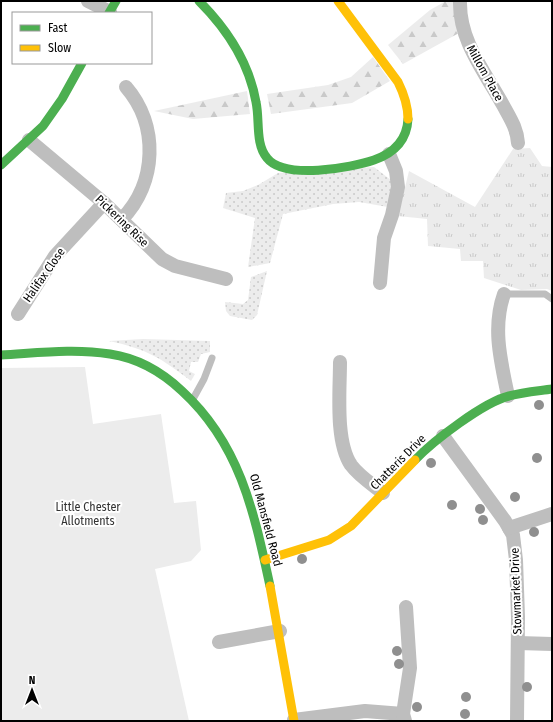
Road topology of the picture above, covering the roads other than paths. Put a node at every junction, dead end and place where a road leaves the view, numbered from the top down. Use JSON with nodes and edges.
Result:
{"nodes":[{"id":1,"x":88,"y":1,"type":"edge"},
{"id":2,"x":116,"y":1,"type":"edge"},
{"id":3,"x":199,"y":1,"type":"edge"},
{"id":4,"x":338,"y":1,"type":"edge"},
{"id":5,"x":460,"y":1,"type":"edge"},
{"id":6,"x":108,"y":12,"type":"edge"},
{"id":7,"x":110,"y":12,"type":"edge"},
{"id":8,"x":81,"y":64,"type":"edge"},
{"id":9,"x":126,"y":87,"type":"dead end"},
{"id":10,"x":29,"y":140,"type":"junction"},
{"id":11,"x":518,"y":143,"type":"dead end"},
{"id":12,"x":389,"y":154,"type":"junction"},
{"id":13,"x":1,"y":165,"type":"edge"},
{"id":14,"x":104,"y":203,"type":"junction"},
{"id":15,"x":122,"y":219,"type":"junction"},
{"id":16,"x":226,"y":279,"type":"dead end"},
{"id":17,"x":380,"y":283,"type":"dead end"},
{"id":18,"x":504,"y":294,"type":"joint"},
{"id":19,"x":552,"y":299,"type":"edge"},
{"id":20,"x":18,"y":314,"type":"dead end"},
{"id":21,"x":1,"y":355,"type":"edge"},
{"id":22,"x":212,"y":358,"type":"dead end"},
{"id":23,"x":340,"y":362,"type":"dead end"},
{"id":24,"x":552,"y":389,"type":"edge"},
{"id":25,"x":508,"y":396,"type":"junction"},
{"id":26,"x":192,"y":399,"type":"junction"},
{"id":27,"x":443,"y":436,"type":"junction"},
{"id":28,"x":383,"y":494,"type":"junction"},
{"id":29,"x":552,"y":514,"type":"edge"},
{"id":30,"x":510,"y":528,"type":"junction"},
{"id":31,"x":265,"y":560,"type":"junction"},
{"id":32,"x":406,"y":607,"type":"dead end"},
{"id":33,"x":280,"y":631,"type":"junction"},
{"id":34,"x":219,"y":642,"type":"dead end"},
{"id":35,"x":518,"y":643,"type":"junction"},
{"id":36,"x":552,"y":644,"type":"edge"},
{"id":37,"x":404,"y":718,"type":"edge"},
{"id":38,"x":294,"y":721,"type":"edge"},
{"id":39,"x":517,"y":721,"type":"edge"}],
"edges":[{"from":1,"to":6,"type":"street"},
{"from":2,"to":7,"type":"street"},
{"from":3,"to":12,"type":"street"},
{"from":4,"to":12,"type":"street"},
{"from":5,"to":11,"type":"street","name":"Millom Place"},
{"from":8,"to":10,"type":"street"},
{"from":9,"to":15,"type":"street"},
{"from":10,"to":13,"type":"street"},
{"from":10,"to":14,"type":"street","name":"Pickering Rise"},
{"from":12,"to":17,"type":"street"},
{"from":14,"to":15,"type":"street","name":"Pickering Rise"},
{"from":14,"to":20,"type":"street","name":"Halifax Close"},
{"from":15,"to":16,"type":"street","name":"Pickering Rise"},
{"from":18,"to":19,"type":"lane"},
{"from":18,"to":25,"type":"street"},
{"from":21,"to":26,"type":"street","name":"Old Mansfield Road"},
{"from":22,"to":26,"type":"lane"},
{"from":23,"to":28,"type":"street"},
{"from":24,"to":25,"type":"street","name":"Chatteris Drive"},
{"from":25,"to":27,"type":"street","name":"Chatteris Drive"},
{"from":26,"to":31,"type":"street","name":"Old Mansfield Road"},
{"from":27,"to":28,"type":"street","name":"Chatteris Drive"},
{"from":27,"to":30,"type":"street","name":"Stowmarket Drive"},
{"from":28,"to":31,"type":"street","name":"Chatteris Drive"},
{"from":29,"to":30,"type":"street"},
{"from":30,"to":35,"type":"street","name":"Stowmarket Drive"},
{"from":31,"to":33,"type":"street","name":"Old Mansfield Road"},
{"from":32,"to":37,"type":"street"},
{"from":33,"to":34,"type":"street"},
{"from":33,"to":38,"type":"street","name":"Old Mansfield Road"},
{"from":35,"to":36,"type":"street"},
{"from":35,"to":39,"type":"street","name":"Stowmarket Drive"},
{"from":37,"to":38,"type":"street"}]}
